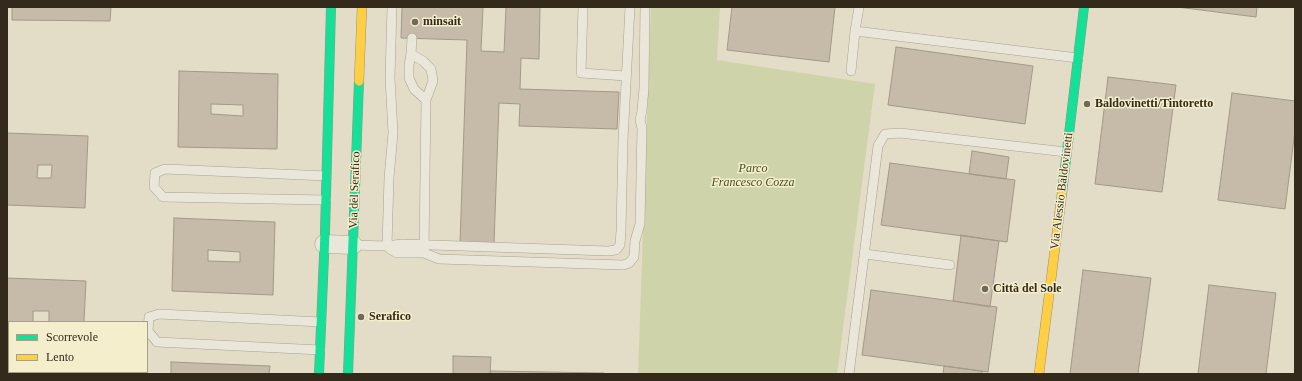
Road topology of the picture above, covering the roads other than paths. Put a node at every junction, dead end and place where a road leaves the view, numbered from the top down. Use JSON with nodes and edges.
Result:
{"nodes":[{"id":1,"x":331,"y":7,"type":"edge"},
{"id":2,"x":362,"y":7,"type":"edge"},
{"id":3,"x":392,"y":7,"type":"edge"},
{"id":4,"x":583,"y":7,"type":"edge"},
{"id":5,"x":630,"y":7,"type":"edge"},
{"id":6,"x":645,"y":7,"type":"edge"},
{"id":7,"x":859,"y":7,"type":"edge"},
{"id":8,"x":1084,"y":7,"type":"edge"},
{"id":9,"x":855,"y":31,"type":"junction"},
{"id":10,"x":412,"y":38,"type":"dead end"},
{"id":11,"x":411,"y":54,"type":"junction"},
{"id":12,"x":1078,"y":58,"type":"junction"},
{"id":13,"x":851,"y":71,"type":"dead end"},
{"id":14,"x":626,"y":76,"type":"junction"},
{"id":15,"x":426,"y":100,"type":"junction"},
{"id":16,"x":1066,"y":152,"type":"junction"},
{"id":17,"x":327,"y":176,"type":"junction"},
{"id":18,"x":326,"y":200,"type":"junction"},
{"id":19,"x":324,"y":244,"type":"junction"},
{"id":20,"x":353,"y":245,"type":"junction"},
{"id":21,"x":387,"y":246,"type":"junction"},
{"id":22,"x":424,"y":249,"type":"junction"},
{"id":23,"x":865,"y":254,"type":"junction"},
{"id":24,"x":950,"y":265,"type":"dead end"},
{"id":25,"x":321,"y":322,"type":"junction"},
{"id":26,"x":320,"y":350,"type":"junction"},
{"id":27,"x":319,"y":374,"type":"edge"},
{"id":28,"x":348,"y":374,"type":"edge"},
{"id":29,"x":849,"y":374,"type":"edge"},
{"id":30,"x":1039,"y":374,"type":"edge"}],
"edges":[{"from":1,"to":17,"type":"street"},
{"from":2,"to":20,"type":"street","name":"Via del Serafico"},
{"from":3,"to":21,"type":"lane"},
{"from":4,"to":14,"type":"lane"},
{"from":5,"to":14,"type":"lane"},
{"from":6,"to":22,"type":"lane"},
{"from":7,"to":9,"type":"lane"},
{"from":8,"to":12,"type":"street","name":"Via Alessio Baldovinetti"},
{"from":9,"to":12,"type":"lane"},
{"from":9,"to":13,"type":"lane"},
{"from":10,"to":11,"type":"lane"},
{"from":11,"to":15,"type":"lane"},
{"from":11,"to":15,"type":"lane"},
{"from":12,"to":16,"type":"street","name":"Via Alessio Baldovinetti"},
{"from":14,"to":22,"type":"lane"},
{"from":15,"to":22,"type":"lane"},
{"from":16,"to":23,"type":"lane"},
{"from":16,"to":30,"type":"street","name":"Via Alessio Baldovinetti"},
{"from":17,"to":18,"type":"street"},
{"from":17,"to":18,"type":"lane"},
{"from":18,"to":19,"type":"street"},
{"from":19,"to":20,"type":"street"},
{"from":19,"to":25,"type":"street"},
{"from":20,"to":21,"type":"lane"},
{"from":20,"to":28,"type":"street","name":"Via del Serafico"},
{"from":21,"to":22,"type":"lane"},
{"from":23,"to":24,"type":"lane"},
{"from":23,"to":29,"type":"lane"},
{"from":25,"to":26,"type":"street"},
{"from":25,"to":26,"type":"lane"},
{"from":26,"to":27,"type":"street"}]}
